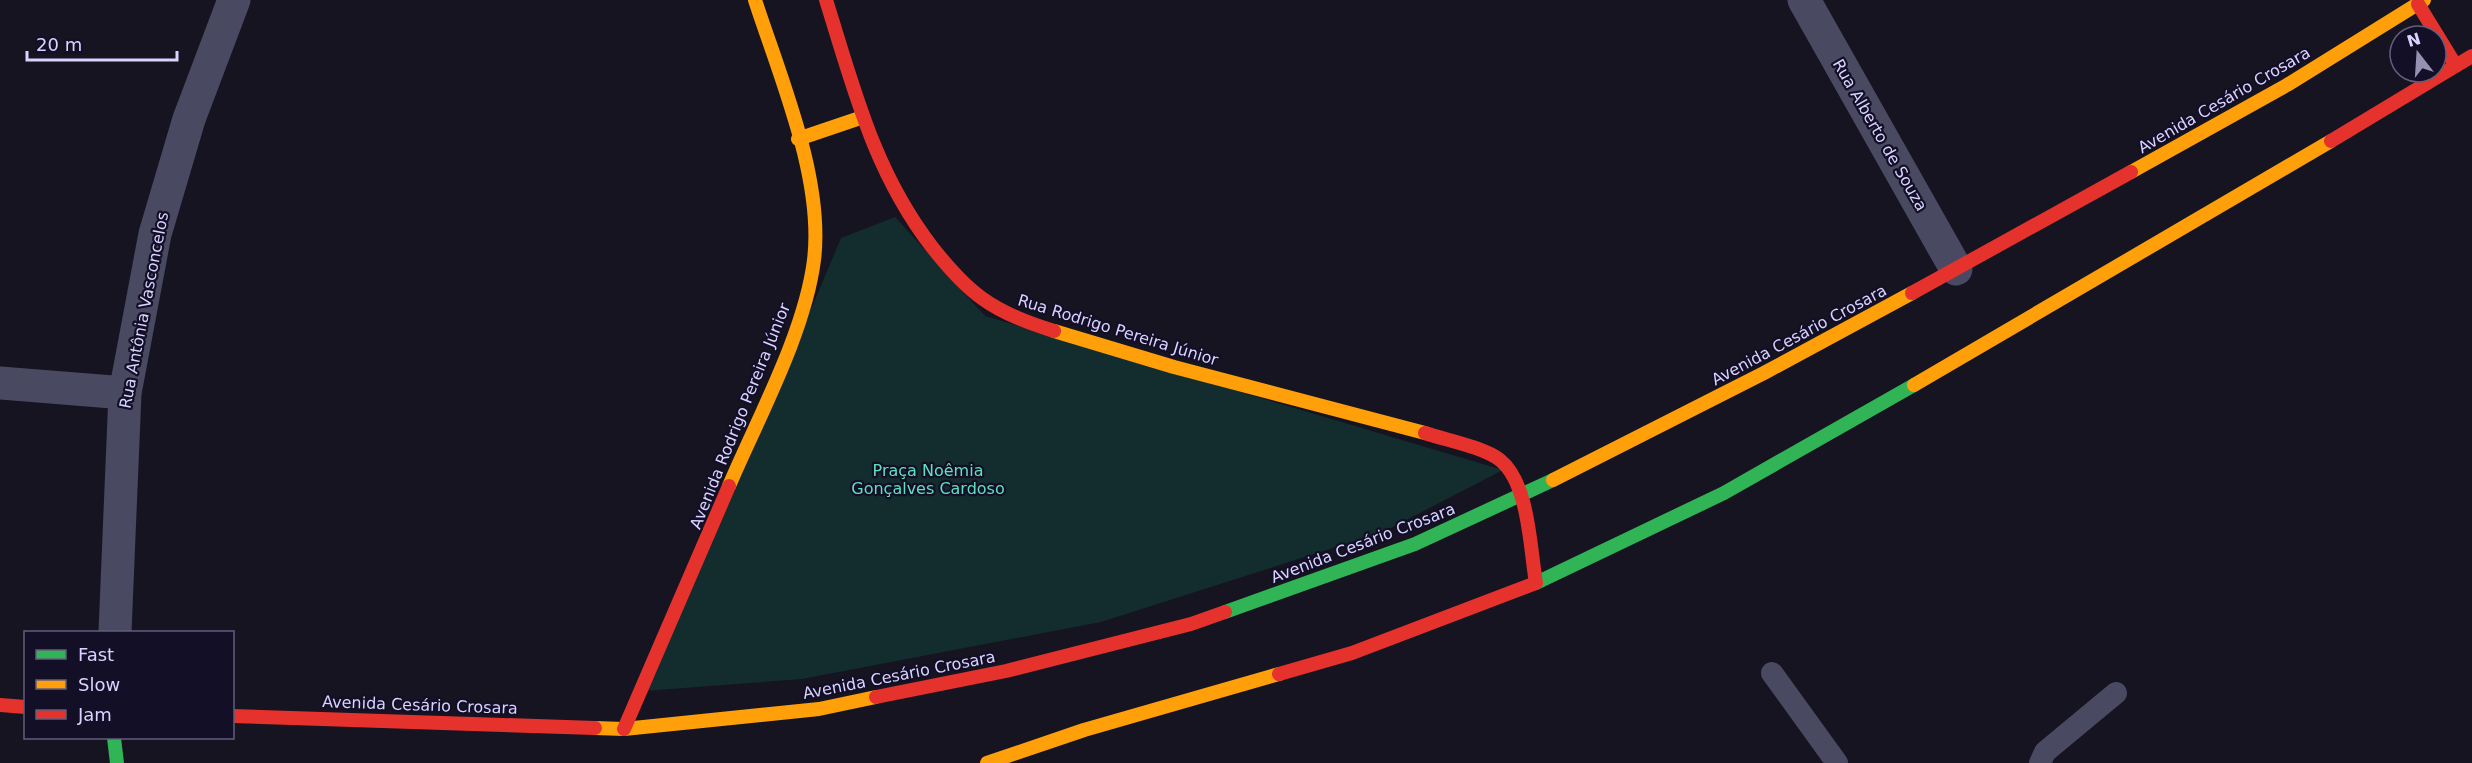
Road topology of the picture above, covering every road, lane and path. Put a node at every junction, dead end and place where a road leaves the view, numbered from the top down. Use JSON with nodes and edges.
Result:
{"nodes":[{"id":1,"x":234,"y":0,"type":"edge"},
{"id":2,"x":755,"y":0,"type":"edge"},
{"id":3,"x":826,"y":0,"type":"edge"},
{"id":4,"x":1803,"y":0,"type":"edge"},
{"id":5,"x":2421,"y":2,"type":"edge"},
{"id":6,"x":2472,"y":56,"type":"edge"},
{"id":7,"x":2456,"y":66,"type":"junction"},
{"id":8,"x":863,"y":117,"type":"junction"},
{"id":9,"x":798,"y":139,"type":"junction"},
{"id":10,"x":1956,"y":269,"type":"junction"},
{"id":11,"x":0,"y":383,"type":"edge"},
{"id":12,"x":125,"y":393,"type":"junction"},
{"id":13,"x":1522,"y":496,"type":"junction"},
{"id":14,"x":1536,"y":583,"type":"junction"},
{"id":15,"x":115,"y":631,"type":"edge"},
{"id":16,"x":1772,"y":674,"type":"dead end"},
{"id":17,"x":2116,"y":693,"type":"dead end"},
{"id":18,"x":0,"y":705,"type":"edge"},
{"id":19,"x":24,"y":707,"type":"edge"},
{"id":20,"x":234,"y":716,"type":"edge"},
{"id":21,"x":624,"y":729,"type":"junction"},
{"id":22,"x":114,"y":739,"type":"edge"},
{"id":23,"x":117,"y":763,"type":"edge"},
{"id":24,"x":987,"y":763,"type":"edge"},
{"id":25,"x":1837,"y":763,"type":"edge"},
{"id":26,"x":2040,"y":763,"type":"edge"}],
"edges":[{"from":1,"to":12,"type":"street","name":"Rua Antônia Vasconcelos"},
{"from":2,"to":9,"type":"main road","name":"Avenida Rodrigo Pereira Júnior"},
{"from":3,"to":8,"type":"main road","name":"Rua Rodrigo Pereira Júnior"},
{"from":4,"to":10,"type":"street","name":"Rua Alberto de Souza"},
{"from":5,"to":7,"type":"main road"},
{"from":5,"to":10,"type":"main road","name":"Avenida Cesário Crosara"},
{"from":6,"to":7,"type":"main road"},
{"from":7,"to":14,"type":"main road"},
{"from":8,"to":9,"type":"main road"},
{"from":8,"to":13,"type":"main road","name":"Rua Rodrigo Pereira Júnior"},
{"from":9,"to":21,"type":"main road","name":"Avenida Rodrigo Pereira Júnior"},
{"from":10,"to":13,"type":"main road","name":"Avenida Cesário Crosara"},
{"from":11,"to":12,"type":"street"},
{"from":12,"to":15,"type":"street","name":"Rua Antônia Vasconcelos"},
{"from":13,"to":14,"type":"main road","name":"Rua Rodrigo Pereira Júnior"},
{"from":13,"to":21,"type":"main road","name":"Avenida Cesário Crosara"},
{"from":14,"to":24,"type":"main road"},
{"from":16,"to":25,"type":"lane"},
{"from":17,"to":26,"type":"lane"},
{"from":18,"to":19,"type":"main road"},
{"from":20,"to":21,"type":"main road","name":"Avenida Cesário Crosara"},
{"from":22,"to":23,"type":"main road"}]}
